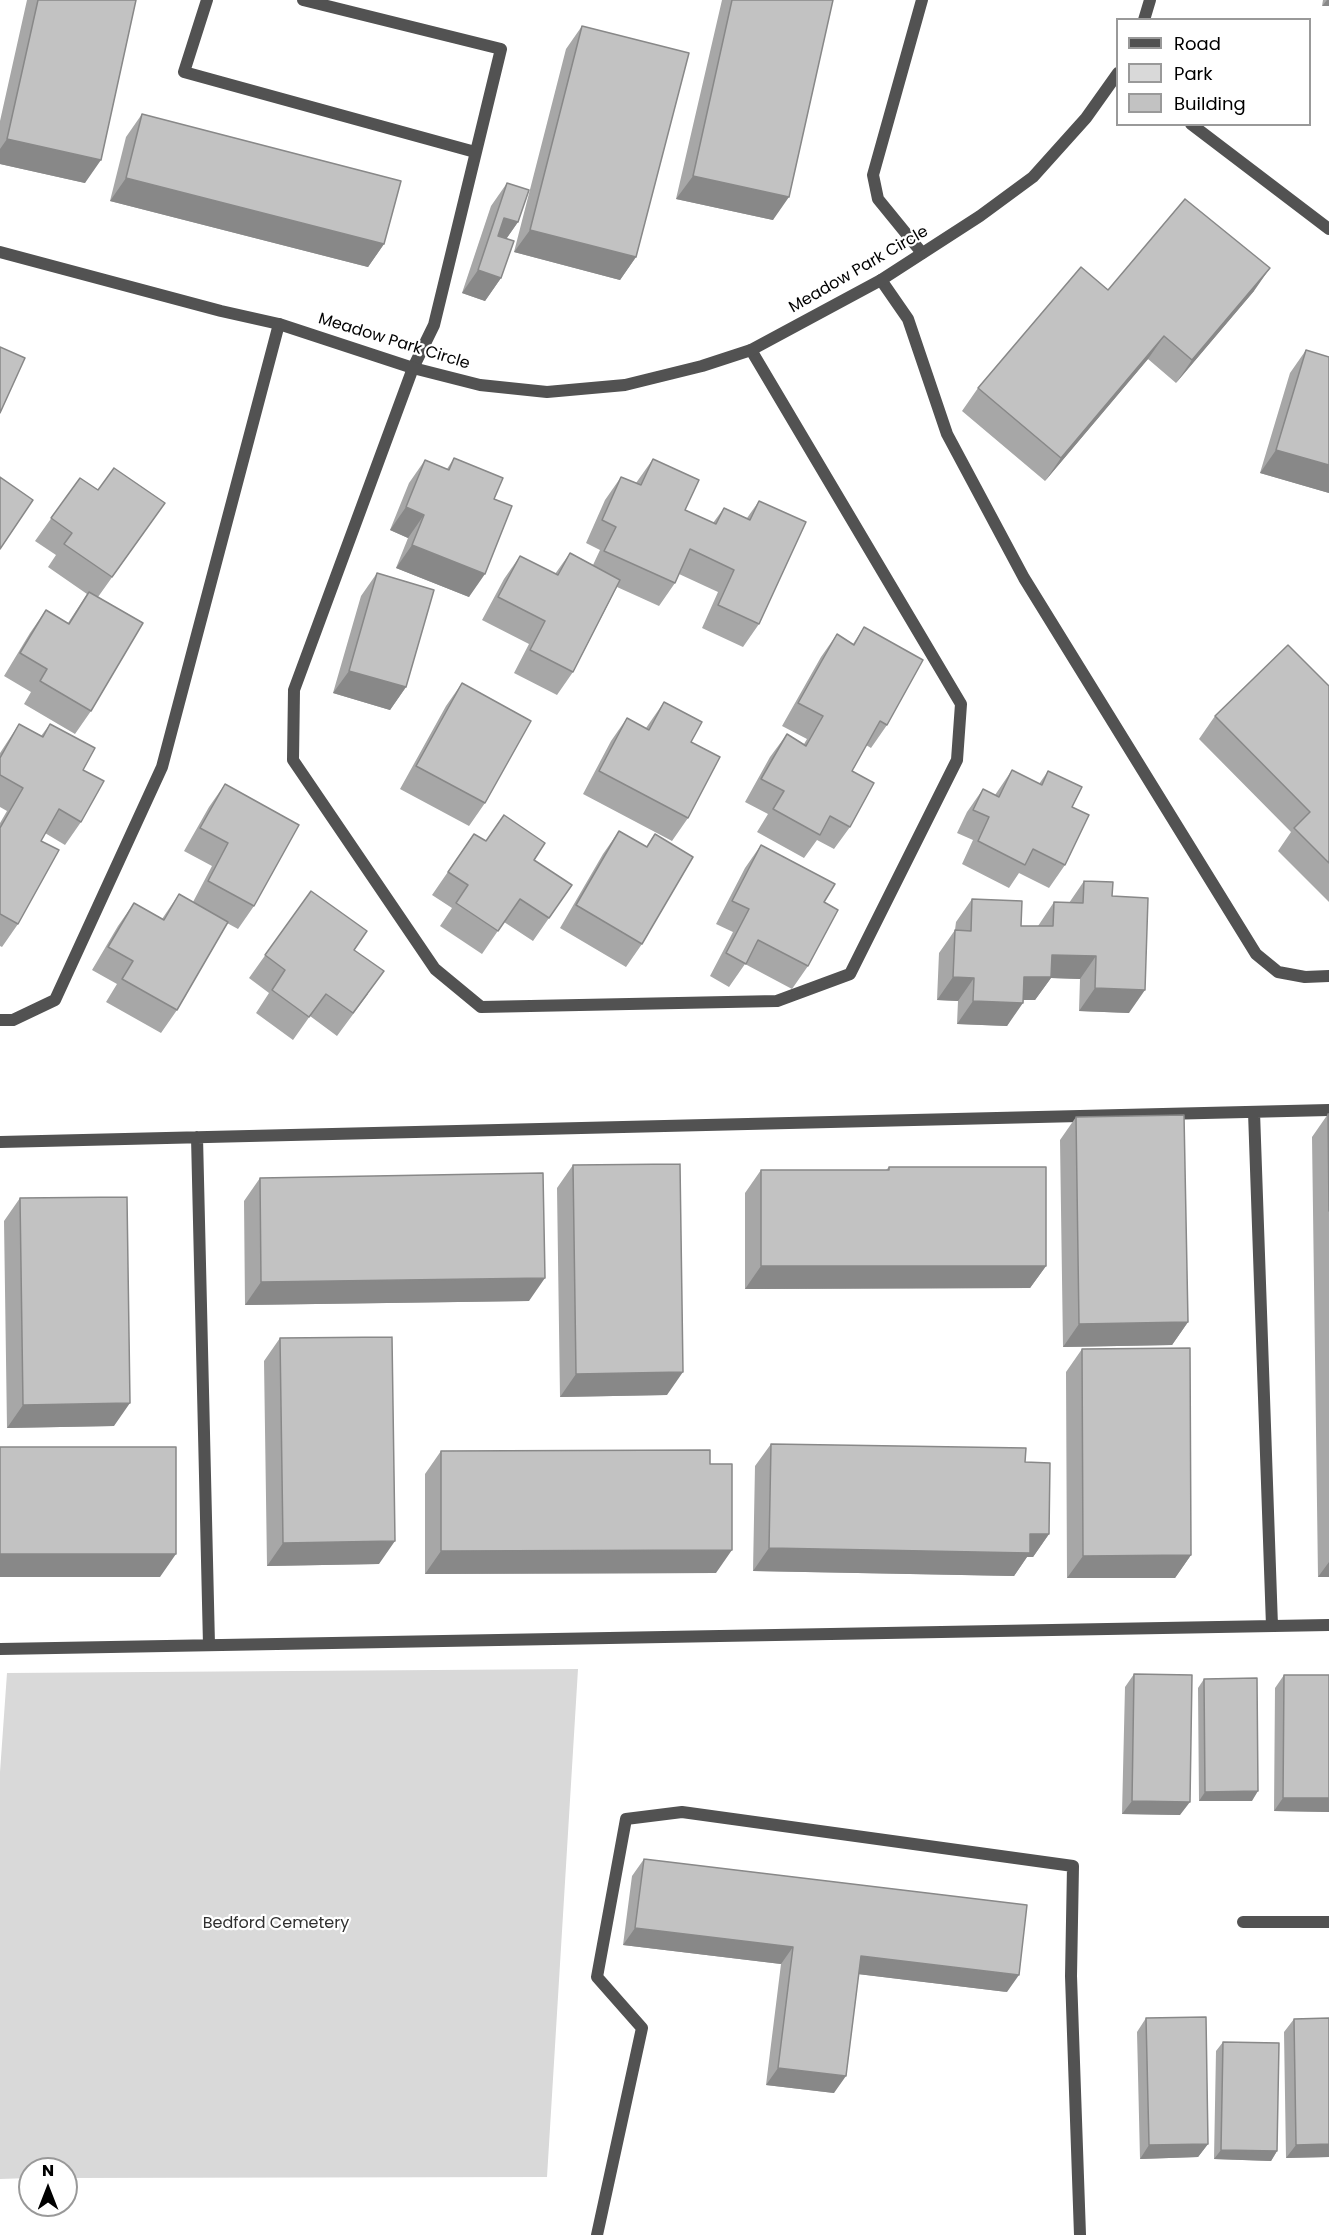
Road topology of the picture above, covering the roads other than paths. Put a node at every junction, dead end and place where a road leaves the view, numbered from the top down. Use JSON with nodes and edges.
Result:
{"nodes":[{"id":1,"x":207,"y":0,"type":"edge"},
{"id":2,"x":303,"y":0,"type":"edge"},
{"id":3,"x":922,"y":0,"type":"edge"},
{"id":4,"x":1150,"y":0,"type":"edge"},
{"id":5,"x":1145,"y":18,"type":"edge"},
{"id":6,"x":1116,"y":76,"type":"edge"},
{"id":7,"x":1194,"y":126,"type":"edge"},
{"id":8,"x":475,"y":152,"type":"junction"},
{"id":9,"x":1329,"y":229,"type":"edge"},
{"id":10,"x":0,"y":252,"type":"edge"},
{"id":11,"x":922,"y":253,"type":"junction"},
{"id":12,"x":881,"y":280,"type":"junction"},
{"id":13,"x":279,"y":324,"type":"junction"},
{"id":14,"x":751,"y":350,"type":"junction"},
{"id":15,"x":413,"y":368,"type":"junction"},
{"id":16,"x":1329,"y":976,"type":"edge"},
{"id":17,"x":0,"y":1020,"type":"edge"},
{"id":18,"x":1329,"y":1110,"type":"edge"},
{"id":19,"x":1254,"y":1112,"type":"junction"},
{"id":20,"x":197,"y":1137,"type":"junction"},
{"id":21,"x":0,"y":1142,"type":"edge"},
{"id":22,"x":1329,"y":1625,"type":"edge"},
{"id":23,"x":1272,"y":1626,"type":"junction"},
{"id":24,"x":209,"y":1645,"type":"junction"},
{"id":25,"x":0,"y":1649,"type":"edge"},
{"id":26,"x":1243,"y":1922,"type":"dead end"},
{"id":27,"x":1329,"y":1922,"type":"edge"},
{"id":28,"x":597,"y":2235,"type":"edge"},
{"id":29,"x":1080,"y":2235,"type":"edge"}],
"edges":[{"from":1,"to":8,"type":"street"},
{"from":2,"to":8,"type":"street"},
{"from":3,"to":11,"type":"street"},
{"from":4,"to":5,"type":"street"},
{"from":6,"to":11,"type":"street","name":"Meadow Park Circle"},
{"from":7,"to":9,"type":"street"},
{"from":8,"to":15,"type":"street"},
{"from":10,"to":13,"type":"street","name":"Meadow Park Circle"},
{"from":11,"to":12,"type":"street","name":"Meadow Park Circle"},
{"from":12,"to":14,"type":"street","name":"Meadow Park Circle"},
{"from":12,"to":16,"type":"street"},
{"from":13,"to":15,"type":"street","name":"Meadow Park Circle"},
{"from":13,"to":17,"type":"street"},
{"from":14,"to":15,"type":"street","name":"Meadow Park Circle"},
{"from":14,"to":15,"type":"street"},
{"from":18,"to":19,"type":"street"},
{"from":19,"to":20,"type":"street"},
{"from":19,"to":23,"type":"street"},
{"from":20,"to":21,"type":"street"},
{"from":20,"to":24,"type":"street"},
{"from":22,"to":23,"type":"street"},
{"from":23,"to":24,"type":"street"},
{"from":24,"to":25,"type":"street"},
{"from":26,"to":27,"type":"street"},
{"from":28,"to":29,"type":"street"}]}
